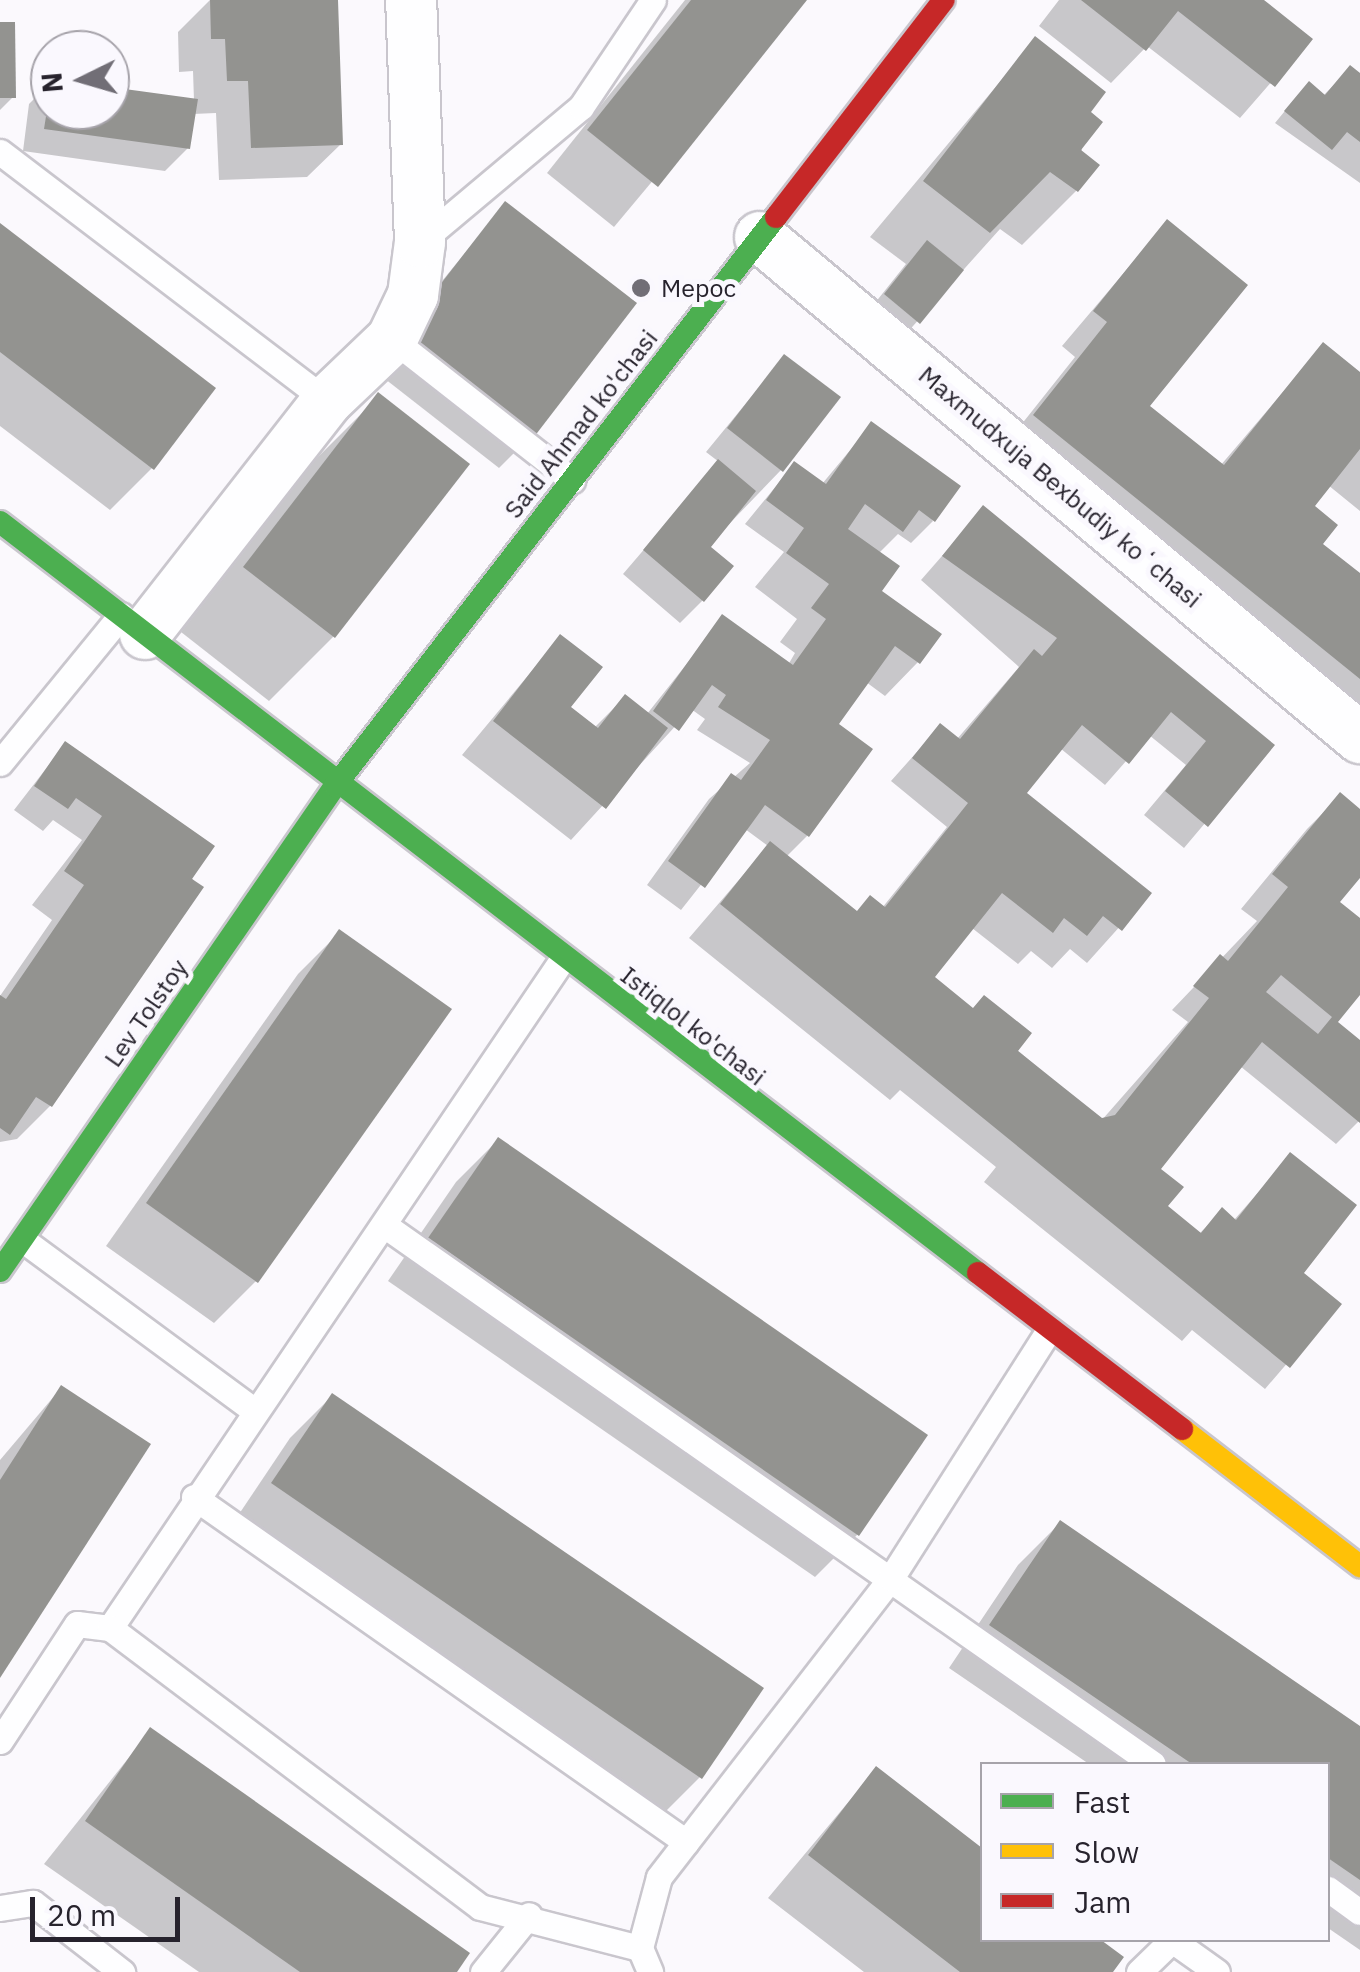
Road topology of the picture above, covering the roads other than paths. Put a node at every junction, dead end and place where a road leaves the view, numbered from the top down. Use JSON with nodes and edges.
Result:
{"nodes":[{"id":1,"x":410,"y":0,"type":"edge"},
{"id":2,"x":653,"y":0,"type":"edge"},
{"id":3,"x":944,"y":0,"type":"edge"},
{"id":4,"x":0,"y":152,"type":"edge"},
{"id":5,"x":760,"y":237,"type":"junction"},
{"id":6,"x":420,"y":242,"type":"junction"},
{"id":7,"x":392,"y":339,"type":"junction"},
{"id":8,"x":327,"y":401,"type":"junction"},
{"id":9,"x":572,"y":480,"type":"junction"},
{"id":10,"x":0,"y":522,"type":"edge"},
{"id":11,"x":133,"y":624,"type":"junction"},
{"id":12,"x":1360,"y":738,"type":"edge"},
{"id":13,"x":0,"y":763,"type":"edge"},
{"id":14,"x":335,"y":786,"type":"junction"},
{"id":15,"x":562,"y":960,"type":"junction"},
{"id":16,"x":388,"y":1227,"type":"junction"},
{"id":17,"x":23,"y":1240,"type":"junction"},
{"id":18,"x":0,"y":1270,"type":"edge"},
{"id":19,"x":1046,"y":1333,"type":"junction"},
{"id":20,"x":251,"y":1408,"type":"junction"},
{"id":21,"x":194,"y":1496,"type":"junction"},
{"id":22,"x":1360,"y":1566,"type":"edge"},
{"id":23,"x":891,"y":1578,"type":"junction"},
{"id":24,"x":110,"y":1628,"type":"junction"},
{"id":25,"x":0,"y":1741,"type":"edge"},
{"id":26,"x":1150,"y":1762,"type":"edge"},
{"id":27,"x":686,"y":1842,"type":"junction"},
{"id":28,"x":1330,"y":1890,"type":"edge"},
{"id":29,"x":0,"y":1908,"type":"edge"},
{"id":30,"x":1360,"y":1912,"type":"edge"},
{"id":31,"x":528,"y":1915,"type":"junction"},
{"id":32,"x":1170,"y":1942,"type":"edge"},
{"id":33,"x":1175,"y":1942,"type":"edge"},
{"id":34,"x":645,"y":1960,"type":"edge"},
{"id":35,"x":122,"y":1972,"type":"edge"},
{"id":36,"x":483,"y":1972,"type":"edge"},
{"id":37,"x":1139,"y":1972,"type":"edge"},
{"id":38,"x":1217,"y":1972,"type":"edge"}],
"edges":[{"from":1,"to":6,"type":"street"},
{"from":2,"to":6,"type":"lane"},
{"from":3,"to":5,"type":"main road","name":"Said Ahmad ko'chasi"},
{"from":4,"to":8,"type":"lane"},
{"from":5,"to":9,"type":"main road","name":"Said Ahmad ko'chasi"},
{"from":5,"to":12,"type":"street","name":"Maxmudxuja Bexbudiy koʻchasi"},
{"from":6,"to":7,"type":"street"},
{"from":7,"to":8,"type":"street"},
{"from":7,"to":9,"type":"lane"},
{"from":8,"to":11,"type":"street"},
{"from":9,"to":14,"type":"main road","name":"Said Ahmad ko'chasi"},
{"from":10,"to":11,"type":"main road","name":"Istiqlol ko'chasi"},
{"from":11,"to":13,"type":"lane"},
{"from":11,"to":14,"type":"main road","name":"Istiqlol ko'chasi"},
{"from":14,"to":15,"type":"main road","name":"Istiqlol ko'chasi"},
{"from":14,"to":17,"type":"main road","name":"Lev Tolstoy"},
{"from":15,"to":16,"type":"lane"},
{"from":15,"to":19,"type":"main road","name":"Istiqlol ko'chasi"},
{"from":16,"to":20,"type":"lane"},
{"from":16,"to":23,"type":"lane"},
{"from":17,"to":18,"type":"main road","name":"Lev Tolstoy"},
{"from":17,"to":20,"type":"lane"},
{"from":19,"to":22,"type":"main road","name":"Istiqlol ko'chasi"},
{"from":19,"to":23,"type":"lane"},
{"from":20,"to":21,"type":"lane"},
{"from":21,"to":24,"type":"lane"},
{"from":21,"to":27,"type":"lane"},
{"from":23,"to":26,"type":"lane"},
{"from":23,"to":27,"type":"lane"},
{"from":24,"to":25,"type":"lane"},
{"from":24,"to":31,"type":"lane"},
{"from":27,"to":34,"type":"lane"},
{"from":28,"to":30,"type":"lane"},
{"from":29,"to":35,"type":"lane"},
{"from":31,"to":34,"type":"lane"},
{"from":31,"to":36,"type":"lane"},
{"from":32,"to":37,"type":"lane"},
{"from":33,"to":38,"type":"lane"}]}
